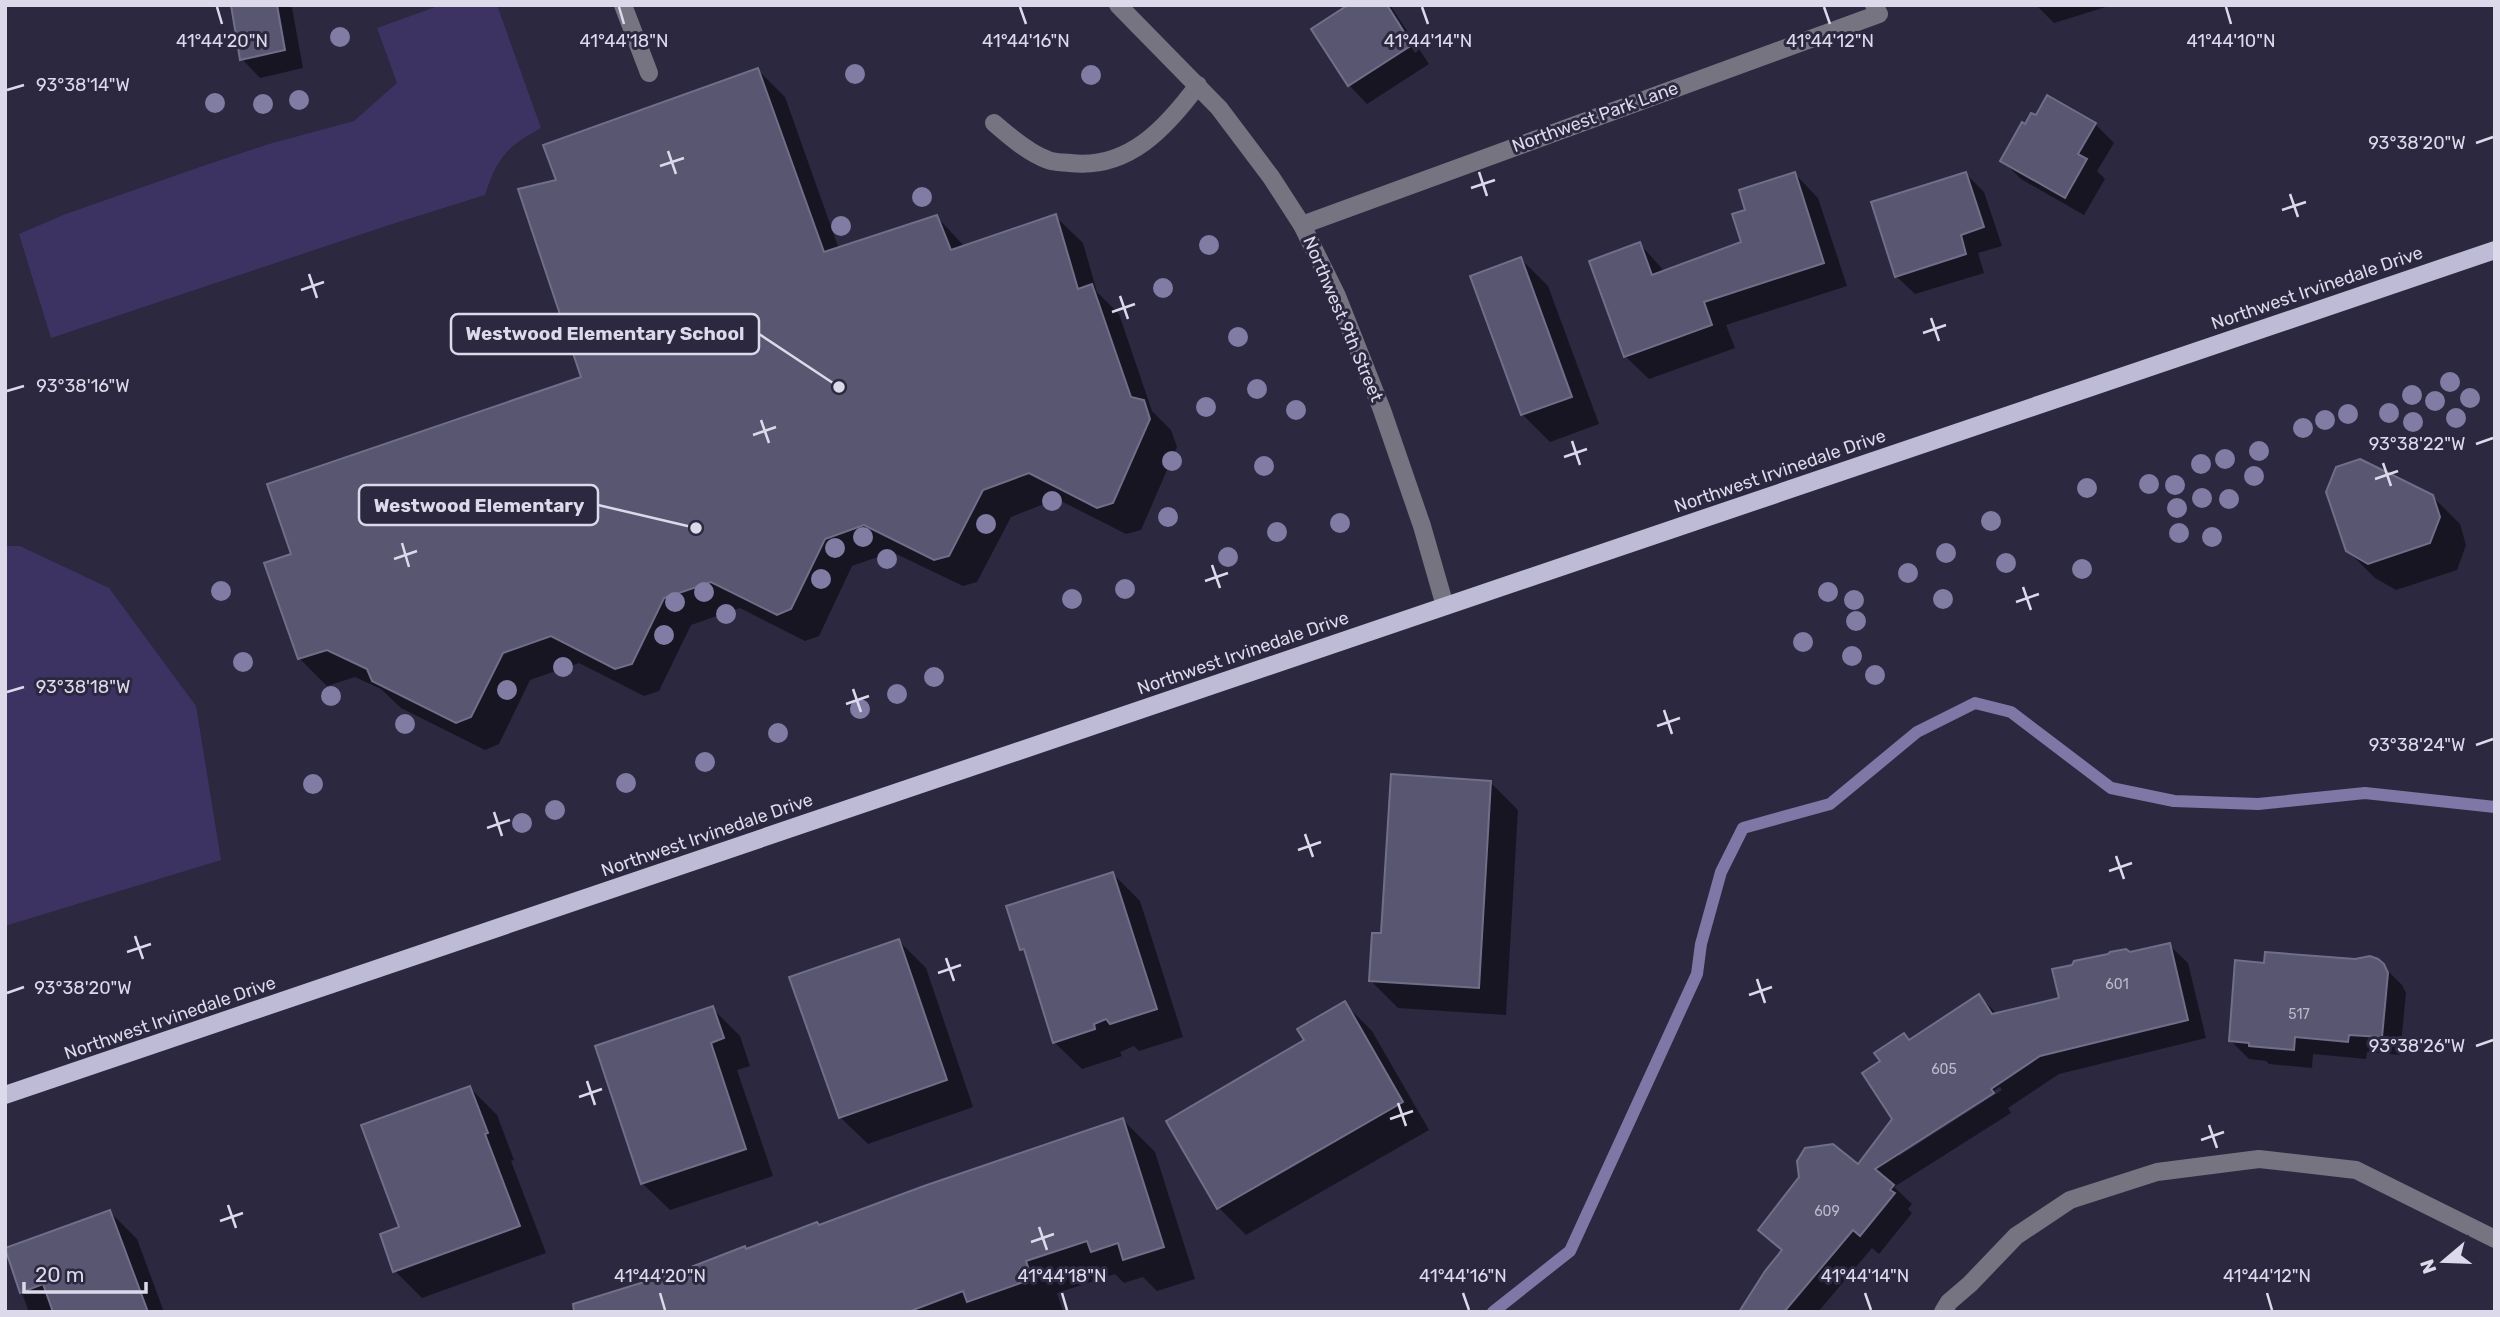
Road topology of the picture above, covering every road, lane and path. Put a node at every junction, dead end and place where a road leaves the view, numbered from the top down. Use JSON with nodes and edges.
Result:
{"nodes":[{"id":1,"x":624,"y":5,"type":"edge"},
{"id":2,"x":1118,"y":5,"type":"edge"},
{"id":3,"x":1874,"y":5,"type":"edge"},
{"id":4,"x":649,"y":74,"type":"dead end"},
{"id":5,"x":1198,"y":85,"type":"junction"},
{"id":6,"x":995,"y":124,"type":"dead end"},
{"id":7,"x":1302,"y":225,"type":"junction"},
{"id":8,"x":2495,"y":250,"type":"edge"},
{"id":9,"x":1445,"y":606,"type":"junction"},
{"id":10,"x":5,"y":1095,"type":"edge"},
{"id":11,"x":2495,"y":1239,"type":"edge"},
{"id":12,"x":1943,"y":1312,"type":"edge"}],
"edges":[{"from":1,"to":4,"type":"street"},
{"from":2,"to":5,"type":"street","name":"Northwest 9th Street"},
{"from":3,"to":7,"type":"street","name":"Northwest Park Lane"},
{"from":5,"to":6,"type":"street"},
{"from":5,"to":7,"type":"street","name":"Northwest 9th Street"},
{"from":7,"to":9,"type":"street","name":"Northwest 9th Street"},
{"from":8,"to":9,"type":"main road","name":"Northwest Irvinedale Drive"},
{"from":9,"to":10,"type":"main road","name":"Northwest Irvinedale Drive"},
{"from":11,"to":12,"type":"street"}]}
